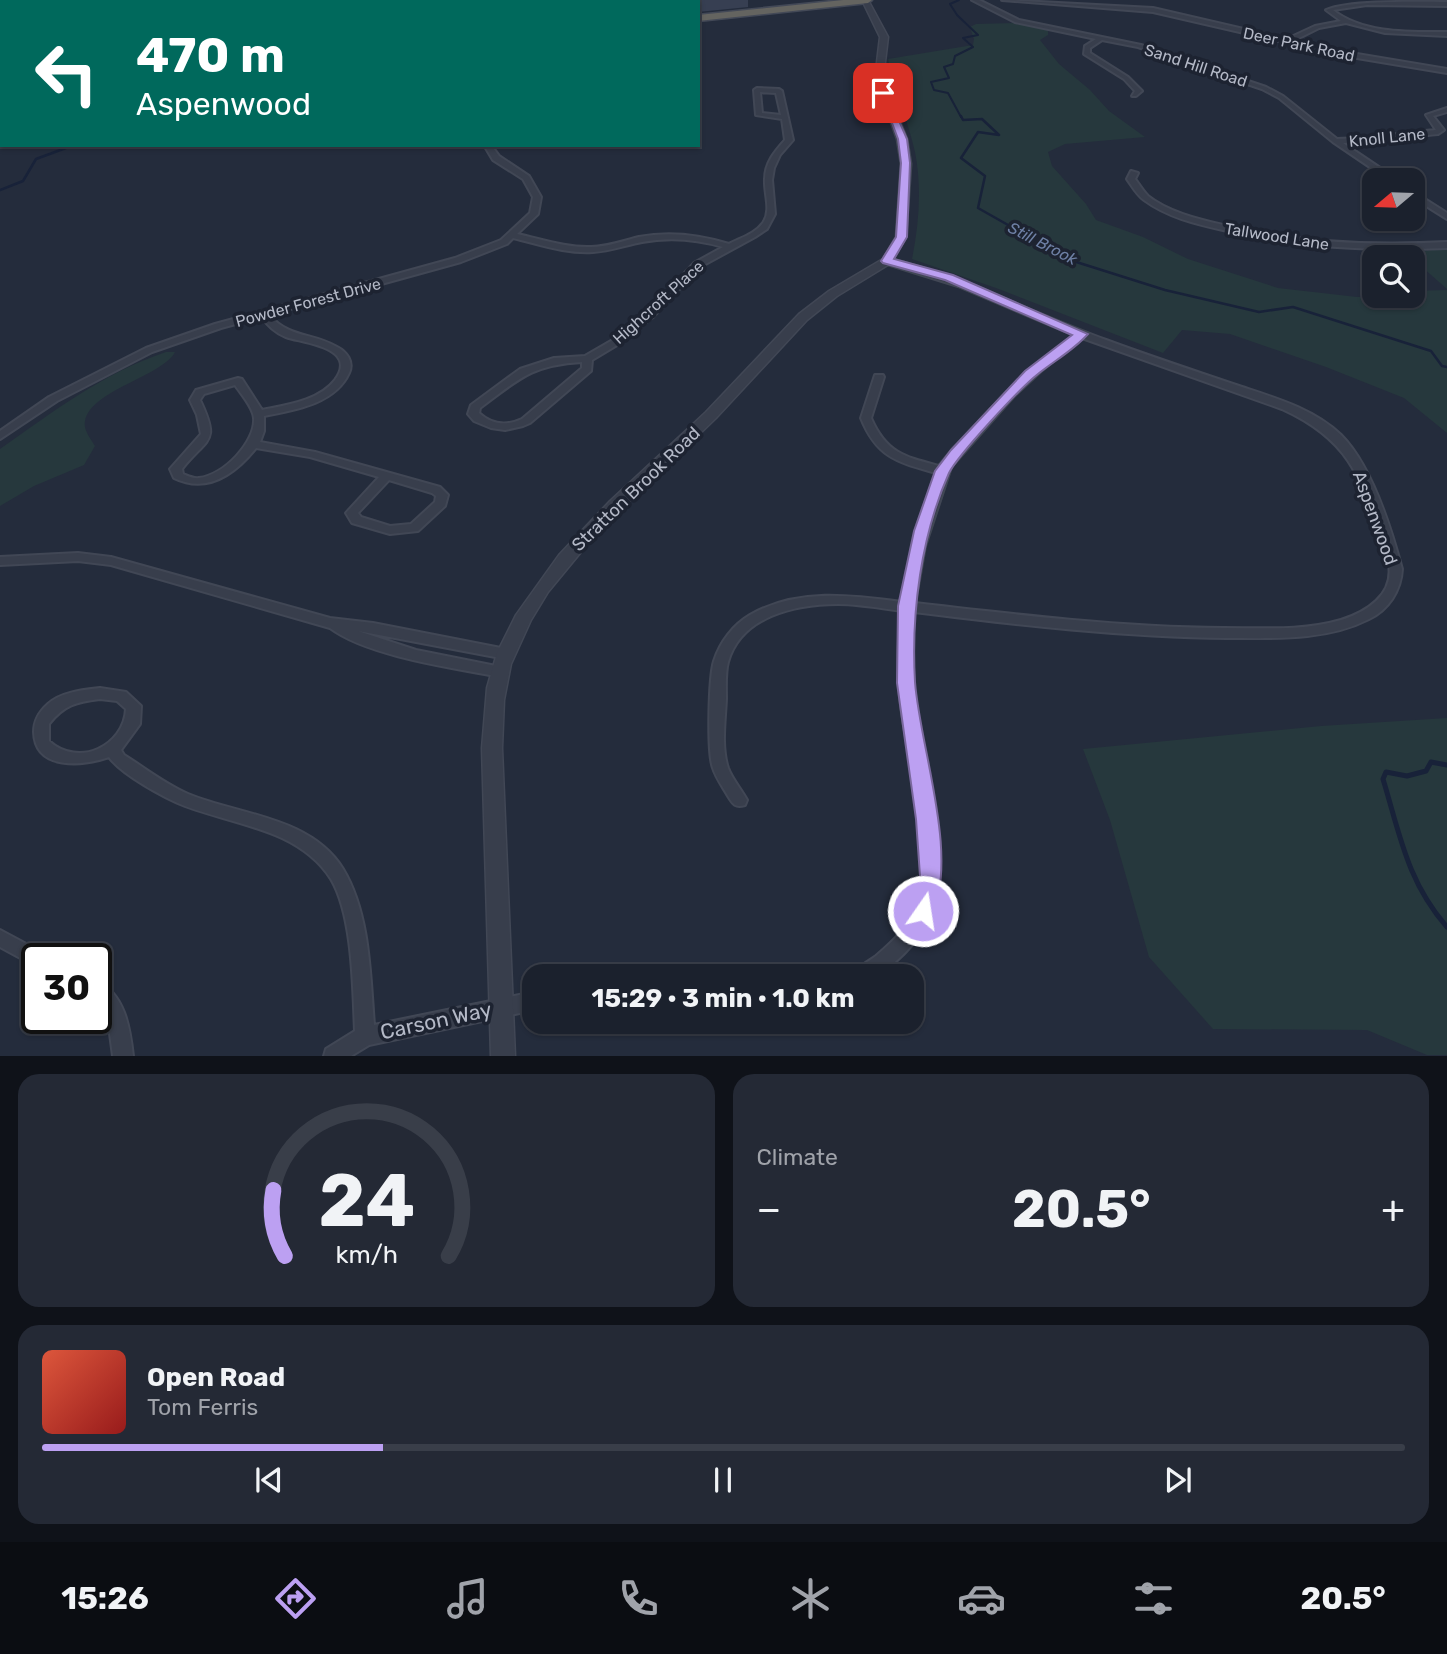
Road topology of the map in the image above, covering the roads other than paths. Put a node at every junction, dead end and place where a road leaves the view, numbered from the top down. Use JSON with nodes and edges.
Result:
{"nodes":[{"id":1,"x":867,"y":0,"type":"edge"},
{"id":2,"x":975,"y":0,"type":"edge"},
{"id":3,"x":1005,"y":0,"type":"edge"},
{"id":4,"x":1447,"y":4,"type":"edge"},
{"id":5,"x":700,"y":18,"type":"edge"},
{"id":6,"x":1348,"y":21,"type":"junction"},
{"id":7,"x":1447,"y":34,"type":"edge"},
{"id":8,"x":1102,"y":38,"type":"junction"},
{"id":9,"x":1286,"y":42,"type":"junction"},
{"id":10,"x":1447,"y":71,"type":"edge"},
{"id":11,"x":1134,"y":95,"type":"dead end"},
{"id":12,"x":1447,"y":110,"type":"edge"},
{"id":13,"x":785,"y":117,"type":"junction"},
{"id":14,"x":1335,"y":141,"type":"junction"},
{"id":15,"x":488,"y":147,"type":"edge"},
{"id":16,"x":1376,"y":168,"type":"edge"},
{"id":17,"x":1134,"y":173,"type":"dead end"},
{"id":18,"x":1425,"y":203,"type":"edge"},
{"id":19,"x":1447,"y":217,"type":"edge"},
{"id":20,"x":513,"y":236,"type":"junction"},
{"id":21,"x":1447,"y":244,"type":"edge"},
{"id":22,"x":730,"y":247,"type":"junction"},
{"id":23,"x":887,"y":261,"type":"junction"},
{"id":24,"x":262,"y":314,"type":"junction"},
{"id":25,"x":1081,"y":334,"type":"junction"},
{"id":26,"x":587,"y":359,"type":"junction"},
{"id":27,"x":879,"y":376,"type":"dead end"},
{"id":28,"x":259,"y":414,"type":"junction"},
{"id":29,"x":0,"y":436,"type":"edge"},
{"id":30,"x":253,"y":444,"type":"junction"},
{"id":31,"x":943,"y":471,"type":"junction"},
{"id":32,"x":385,"y":477,"type":"junction"},
{"id":33,"x":0,"y":561,"type":"edge"},
{"id":34,"x":907,"y":606,"type":"junction"},
{"id":35,"x":330,"y":623,"type":"junction"},
{"id":36,"x":506,"y":654,"type":"junction"},
{"id":37,"x":500,"y":672,"type":"junction"},
{"id":38,"x":112,"y":750,"type":"junction"},
{"id":39,"x":739,"y":800,"type":"dead end"},
{"id":40,"x":0,"y":938,"type":"edge"},
{"id":41,"x":21,"y":950,"type":"edge"},
{"id":42,"x":882,"y":964,"type":"edge"},
{"id":43,"x":112,"y":1003,"type":"edge"},
{"id":44,"x":522,"y":1004,"type":"edge"},
{"id":45,"x":502,"y":1007,"type":"junction"},
{"id":46,"x":365,"y":1036,"type":"junction"},
{"id":47,"x":124,"y":1055,"type":"edge"},
{"id":48,"x":333,"y":1055,"type":"edge"},
{"id":49,"x":503,"y":1055,"type":"edge"}],
"edges":[{"from":1,"to":5,"type":"highway"},
{"from":1,"to":23,"type":"street"},
{"from":2,"to":8,"type":"street","name":"Sand Hill Road"},
{"from":3,"to":9,"type":"street","name":"Deer Park Road"},
{"from":4,"to":6,"type":"street"},
{"from":6,"to":7,"type":"street"},
{"from":6,"to":9,"type":"street"},
{"from":8,"to":11,"type":"street"},
{"from":8,"to":14,"type":"street","name":"Sand Hill Road"},
{"from":9,"to":10,"type":"street","name":"Deer Park Road"},
{"from":12,"to":14,"type":"street","name":"Knoll Lane"},
{"from":13,"to":13,"type":"street"},
{"from":13,"to":22,"type":"street","name":"Highcroft Place"},
{"from":14,"to":16,"type":"street","name":"Sand Hill Road"},
{"from":15,"to":20,"type":"street","name":"Powder Forest Drive"},
{"from":17,"to":21,"type":"street","name":"Tallwood Lane"},
{"from":18,"to":19,"type":"street"},
{"from":20,"to":22,"type":"street","name":"Highcroft Place"},
{"from":20,"to":24,"type":"street","name":"Powder Forest Drive"},
{"from":22,"to":26,"type":"street","name":"Highcroft Place"},
{"from":23,"to":25,"type":"street","name":"Aspenwood"},
{"from":23,"to":36,"type":"street","name":"Stratton Brook Road"},
{"from":24,"to":28,"type":"street"},
{"from":24,"to":29,"type":"street","name":"Powder Forest Drive"},
{"from":25,"to":31,"type":"street"},
{"from":25,"to":34,"type":"street","name":"Aspenwood"},
{"from":26,"to":26,"type":"street","name":"Highcroft Place"},
{"from":27,"to":31,"type":"street"},
{"from":28,"to":30,"type":"street"},
{"from":28,"to":30,"type":"street"},
{"from":30,"to":32,"type":"street"},
{"from":31,"to":34,"type":"street"},
{"from":32,"to":32,"type":"street"},
{"from":33,"to":35,"type":"street"},
{"from":34,"to":39,"type":"street","name":"Aspenwood"},
{"from":34,"to":42,"type":"street"},
{"from":35,"to":36,"type":"street"},
{"from":35,"to":37,"type":"street"},
{"from":36,"to":37,"type":"street","name":"Stratton Brook Road"},
{"from":37,"to":45,"type":"street","name":"Stratton Brook Road"},
{"from":38,"to":38,"type":"street"},
{"from":38,"to":46,"type":"street"},
{"from":40,"to":41,"type":"street"},
{"from":43,"to":47,"type":"street"},
{"from":44,"to":45,"type":"street","name":"Carson Way"},
{"from":45,"to":46,"type":"street","name":"Carson Way"},
{"from":45,"to":49,"type":"street","name":"Stratton Brook Road"},
{"from":46,"to":48,"type":"street","name":"Carson Way"}]}
